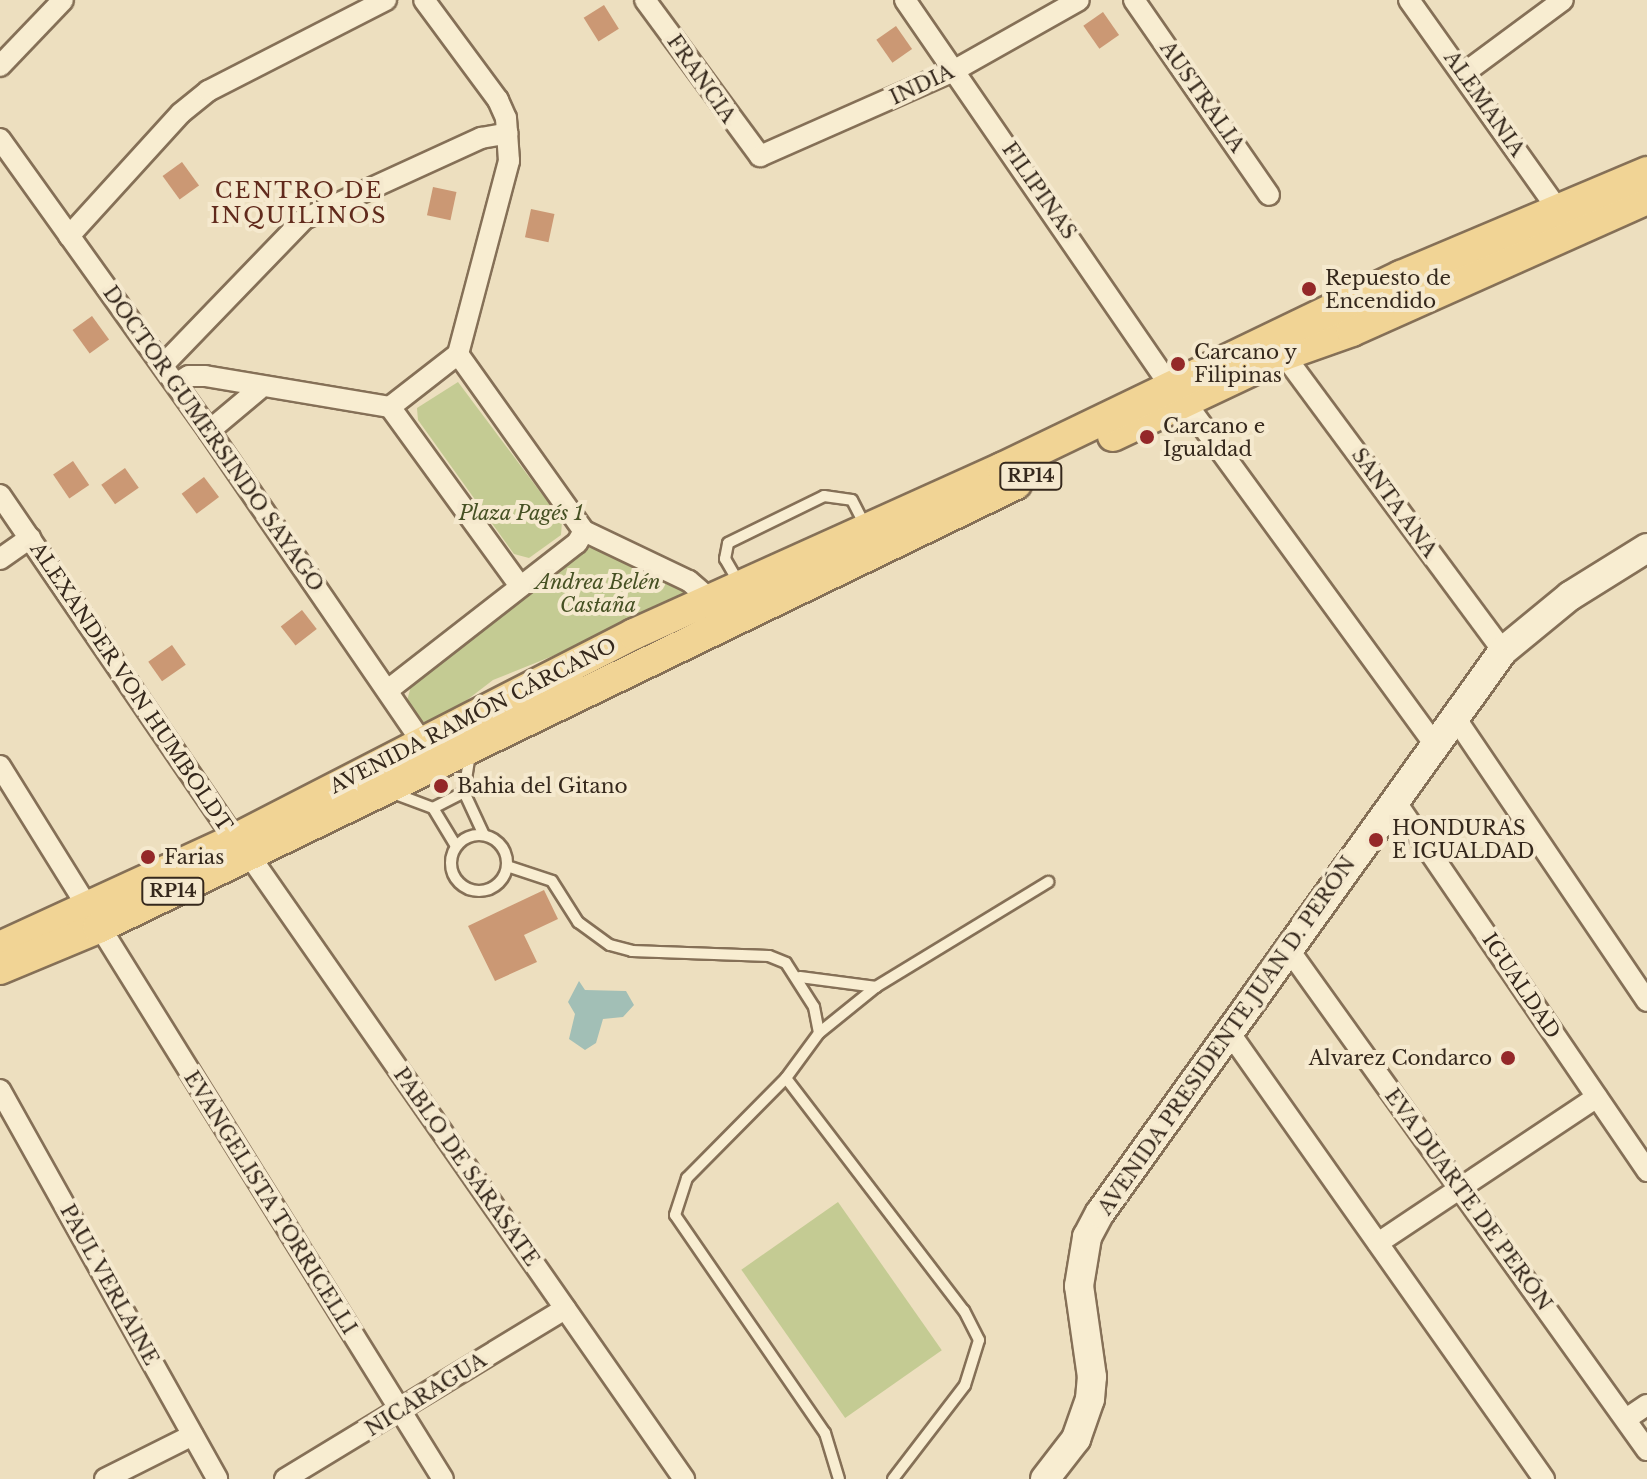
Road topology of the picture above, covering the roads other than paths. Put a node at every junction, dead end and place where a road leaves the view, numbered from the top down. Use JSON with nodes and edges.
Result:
{"nodes":[{"id":1,"x":63,"y":0,"type":"edge"},
{"id":2,"x":386,"y":0,"type":"edge"},
{"id":3,"x":645,"y":0,"type":"edge"},
{"id":4,"x":905,"y":0,"type":"edge"},
{"id":5,"x":1079,"y":0,"type":"edge"},
{"id":6,"x":1134,"y":0,"type":"edge"},
{"id":7,"x":1409,"y":0,"type":"edge"},
{"id":8,"x":1563,"y":0,"type":"edge"},
{"id":9,"x":427,"y":1,"type":"edge"},
{"id":10,"x":0,"y":66,"type":"edge"},
{"id":11,"x":955,"y":70,"type":"junction"},
{"id":12,"x":1463,"y":74,"type":"junction"},
{"id":13,"x":508,"y":133,"type":"junction"},
{"id":14,"x":0,"y":139,"type":"edge"},
{"id":15,"x":760,"y":156,"type":"joint"},
{"id":16,"x":1647,"y":172,"type":"edge"},
{"id":17,"x":1269,"y":195,"type":"dead end"},
{"id":18,"x":1647,"y":199,"type":"edge"},
{"id":19,"x":1557,"y":208,"type":"junction"},
{"id":20,"x":69,"y":236,"type":"junction"},
{"id":21,"x":458,"y":354,"type":"junction"},
{"id":22,"x":1284,"y":355,"type":"junction"},
{"id":23,"x":163,"y":365,"type":"junction"},
{"id":24,"x":176,"y":384,"type":"junction"},
{"id":25,"x":259,"y":389,"type":"junction"},
{"id":26,"x":1178,"y":393,"type":"junction"},
{"id":27,"x":390,"y":407,"type":"junction"},
{"id":28,"x":209,"y":431,"type":"junction"},
{"id":29,"x":0,"y":495,"type":"edge"},
{"id":30,"x":584,"y":531,"type":"junction"},
{"id":31,"x":30,"y":538,"type":"junction"},
{"id":32,"x":872,"y":540,"type":"junction"},
{"id":33,"x":1647,"y":548,"type":"edge"},
{"id":34,"x":0,"y":559,"type":"edge"},
{"id":35,"x":520,"y":586,"type":"junction"},
{"id":36,"x":727,"y":602,"type":"junction"},
{"id":37,"x":1503,"y":651,"type":"junction"},
{"id":38,"x":388,"y":690,"type":"junction"},
{"id":39,"x":1454,"y":716,"type":"junction"},
{"id":40,"x":422,"y":742,"type":"junction"},
{"id":41,"x":1434,"y":744,"type":"junction"},
{"id":42,"x":472,"y":745,"type":"junction"},
{"id":43,"x":0,"y":766,"type":"edge"},
{"id":44,"x":379,"y":791,"type":"junction"},
{"id":45,"x":464,"y":792,"type":"junction"},
{"id":46,"x":1395,"y":801,"type":"junction"},
{"id":47,"x":433,"y":808,"type":"junction"},
{"id":48,"x":484,"y":835,"type":"junction"},
{"id":49,"x":456,"y":846,"type":"junction"},
{"id":50,"x":242,"y":847,"type":"junction"},
{"id":51,"x":507,"y":866,"type":"junction"},
{"id":52,"x":1048,"y":882,"type":"dead end"},
{"id":53,"x":92,"y":919,"type":"junction"},
{"id":54,"x":0,"y":947,"type":"edge"},
{"id":55,"x":1289,"y":950,"type":"junction"},
{"id":56,"x":0,"y":969,"type":"edge"},
{"id":57,"x":800,"y":977,"type":"junction"},
{"id":58,"x":876,"y":987,"type":"junction"},
{"id":59,"x":1647,"y":1001,"type":"edge"},
{"id":60,"x":1229,"y":1032,"type":"junction"},
{"id":61,"x":819,"y":1033,"type":"junction"},
{"id":62,"x":786,"y":1078,"type":"junction"},
{"id":63,"x":0,"y":1090,"type":"edge"},
{"id":64,"x":1597,"y":1097,"type":"junction"},
{"id":65,"x":1647,"y":1171,"type":"edge"},
{"id":66,"x":1459,"y":1188,"type":"junction"},
{"id":67,"x":1378,"y":1243,"type":"junction"},
{"id":68,"x":565,"y":1309,"type":"junction"},
{"id":69,"x":1647,"y":1405,"type":"edge"},
{"id":70,"x":401,"y":1412,"type":"junction"},
{"id":71,"x":1626,"y":1419,"type":"junction"},
{"id":72,"x":193,"y":1435,"type":"junction"},
{"id":73,"x":1647,"y":1450,"type":"edge"},
{"id":74,"x":105,"y":1479,"type":"edge"},
{"id":75,"x":217,"y":1479,"type":"edge"},
{"id":76,"x":285,"y":1479,"type":"edge"},
{"id":77,"x":443,"y":1479,"type":"edge"},
{"id":78,"x":684,"y":1479,"type":"edge"},
{"id":79,"x":839,"y":1479,"type":"edge"},
{"id":80,"x":893,"y":1479,"type":"edge"},
{"id":81,"x":1045,"y":1479,"type":"edge"},
{"id":82,"x":1544,"y":1479,"type":"edge"}],
"edges":[{"from":1,"to":10,"type":"street"},
{"from":2,"to":20,"type":"street"},
{"from":3,"to":15,"type":"street","name":"FRANCIA"},
{"from":4,"to":11,"type":"street","name":"FILIPINAS"},
{"from":5,"to":11,"type":"street","name":"INDIA"},
{"from":6,"to":17,"type":"street","name":"AUSTRALIA"},
{"from":7,"to":12,"type":"street","name":"ALEMANIA"},
{"from":8,"to":12,"type":"street"},
{"from":9,"to":13,"type":"street"},
{"from":11,"to":15,"type":"street","name":"INDIA"},
{"from":11,"to":26,"type":"street","name":"FILIPINAS"},
{"from":12,"to":19,"type":"street","name":"ALEMANIA"},
{"from":13,"to":21,"type":"street"},
{"from":13,"to":23,"type":"street"},
{"from":14,"to":20,"type":"street","name":"DOCTOR GUMERSINDO SAYAGO"},
{"from":16,"to":19,"type":"main road","number":"RP14"},
{"from":18,"to":22,"type":"main road","number":"RP14"},
{"from":19,"to":26,"type":"main road","number":"RP14"},
{"from":20,"to":23,"type":"street","name":"DOCTOR GUMERSINDO SAYAGO"},
{"from":21,"to":27,"type":"street"},
{"from":21,"to":30,"type":"street"},
{"from":22,"to":26,"type":"main road","number":"RP14"},
{"from":22,"to":37,"type":"street","name":"SANTA ANA"},
{"from":23,"to":24,"type":"street","name":"DOCTOR GUMERSINDO SAYAGO"},
{"from":24,"to":25,"type":"street"},
{"from":24,"to":28,"type":"street","name":"DOCTOR GUMERSINDO SAYAGO"},
{"from":25,"to":27,"type":"street"},
{"from":25,"to":28,"type":"street"},
{"from":26,"to":32,"type":"main road","number":"RP14"},
{"from":26,"to":41,"type":"street"},
{"from":27,"to":35,"type":"street"},
{"from":28,"to":38,"type":"street","name":"DOCTOR GUMERSINDO SAYAGO"},
{"from":29,"to":31,"type":"street","name":"ALEXANDER VON HUMBOLDT"},
{"from":30,"to":35,"type":"street"},
{"from":30,"to":36,"type":"street"},
{"from":31,"to":34,"type":"street"},
{"from":31,"to":50,"type":"street","name":"ALEXANDER VON HUMBOLDT"},
{"from":32,"to":36,"type":"main road","name":"AVENIDA RAMÓN CÁRCANO","number":"RP14"},
{"from":32,"to":36,"type":"main road","name":"AVENIDA RAMÓN CÁRCANO","number":"RP14"},
{"from":32,"to":36,"type":"lane"},
{"from":33,"to":37,"type":"main road","name":"AVENIDA PRESIDENTE JUAN D. PERÓN"},
{"from":35,"to":38,"type":"street"},
{"from":36,"to":40,"type":"main road","name":"AVENIDA RAMÓN CÁRCANO","number":"RP14"},
{"from":36,"to":42,"type":"main road","name":"AVENIDA RAMÓN CÁRCANO","number":"RP14"},
{"from":37,"to":39,"type":"main road","name":"AVENIDA PRESIDENTE JUAN D. PERÓN"},
{"from":38,"to":40,"type":"street","name":"DOCTOR GUMERSINDO SAYAGO"},
{"from":39,"to":41,"type":"main road","name":"AVENIDA PRESIDENTE JUAN D. PERÓN"},
{"from":39,"to":59,"type":"street"},
{"from":40,"to":50,"type":"main road","name":"AVENIDA RAMÓN CÁRCANO","number":"RP14"},
{"from":41,"to":46,"type":"main road","name":"AVENIDA PRESIDENTE JUAN D. PERÓN"},
{"from":42,"to":44,"type":"main road","name":"AVENIDA RAMÓN CÁRCANO","number":"RP14"},
{"from":42,"to":45,"type":"lane"},
{"from":43,"to":53,"type":"street","name":"EVANGELISTA TORRICELLI"},
{"from":44,"to":47,"type":"lane"},
{"from":44,"to":50,"type":"main road","name":"AVENIDA RAMÓN CÁRCANO","number":"RP14"},
{"from":45,"to":47,"type":"lane"},
{"from":45,"to":48,"type":"lane"},
{"from":46,"to":55,"type":"main road","name":"AVENIDA PRESIDENTE JUAN D. PERÓN"},
{"from":46,"to":64,"type":"street","name":"IGUALDAD"},
{"from":47,"to":49,"type":"lane"},
{"from":48,"to":49,"type":"lane"},
{"from":48,"to":51,"type":"lane"},
{"from":49,"to":51,"type":"lane"},
{"from":50,"to":53,"type":"main road","name":"AVENIDA RAMÓN CÁRCANO","number":"RP14"},
{"from":50,"to":68,"type":"street","name":"PABLO DE SARASATE"},
{"from":51,"to":57,"type":"lane"},
{"from":52,"to":58,"type":"lane"},
{"from":53,"to":54,"type":"main road","name":"AVENIDA RAMÓN CÁRCANO","number":"RP14"},
{"from":53,"to":56,"type":"main road","name":"AVENIDA RAMÓN CÁRCANO","number":"RP14"},
{"from":53,"to":70,"type":"street","name":"EVANGELISTA TORRICELLI"},
{"from":55,"to":60,"type":"main road","name":"AVENIDA PRESIDENTE JUAN D. PERÓN"},
{"from":55,"to":66,"type":"street","name":"EVA DUARTE DE PERÓN"},
{"from":57,"to":58,"type":"lane"},
{"from":57,"to":61,"type":"lane"},
{"from":58,"to":61,"type":"lane"},
{"from":60,"to":67,"type":"street"},
{"from":60,"to":81,"type":"main road","name":"AVENIDA PRESIDENTE JUAN D. PERÓN"},
{"from":61,"to":62,"type":"lane"},
{"from":62,"to":79,"type":"lane"},
{"from":62,"to":80,"type":"lane"},
{"from":63,"to":72,"type":"street","name":"PAUL VERLAINE"},
{"from":64,"to":65,"type":"street","name":"IGUALDAD"},
{"from":64,"to":66,"type":"street"},
{"from":66,"to":67,"type":"street"},
{"from":66,"to":71,"type":"street","name":"EVA DUARTE DE PERÓN"},
{"from":67,"to":82,"type":"street"},
{"from":68,"to":70,"type":"street","name":"NICARAGUA"},
{"from":68,"to":78,"type":"street","name":"PABLO DE SARASATE"},
{"from":69,"to":71,"type":"street"},
{"from":70,"to":76,"type":"street","name":"NICARAGUA"},
{"from":70,"to":77,"type":"street","name":"EVANGELISTA TORRICELLI"},
{"from":71,"to":73,"type":"street","name":"EVA DUARTE DE PERÓN"},
{"from":72,"to":74,"type":"street"},
{"from":72,"to":75,"type":"street","name":"PAUL VERLAINE"}]}
